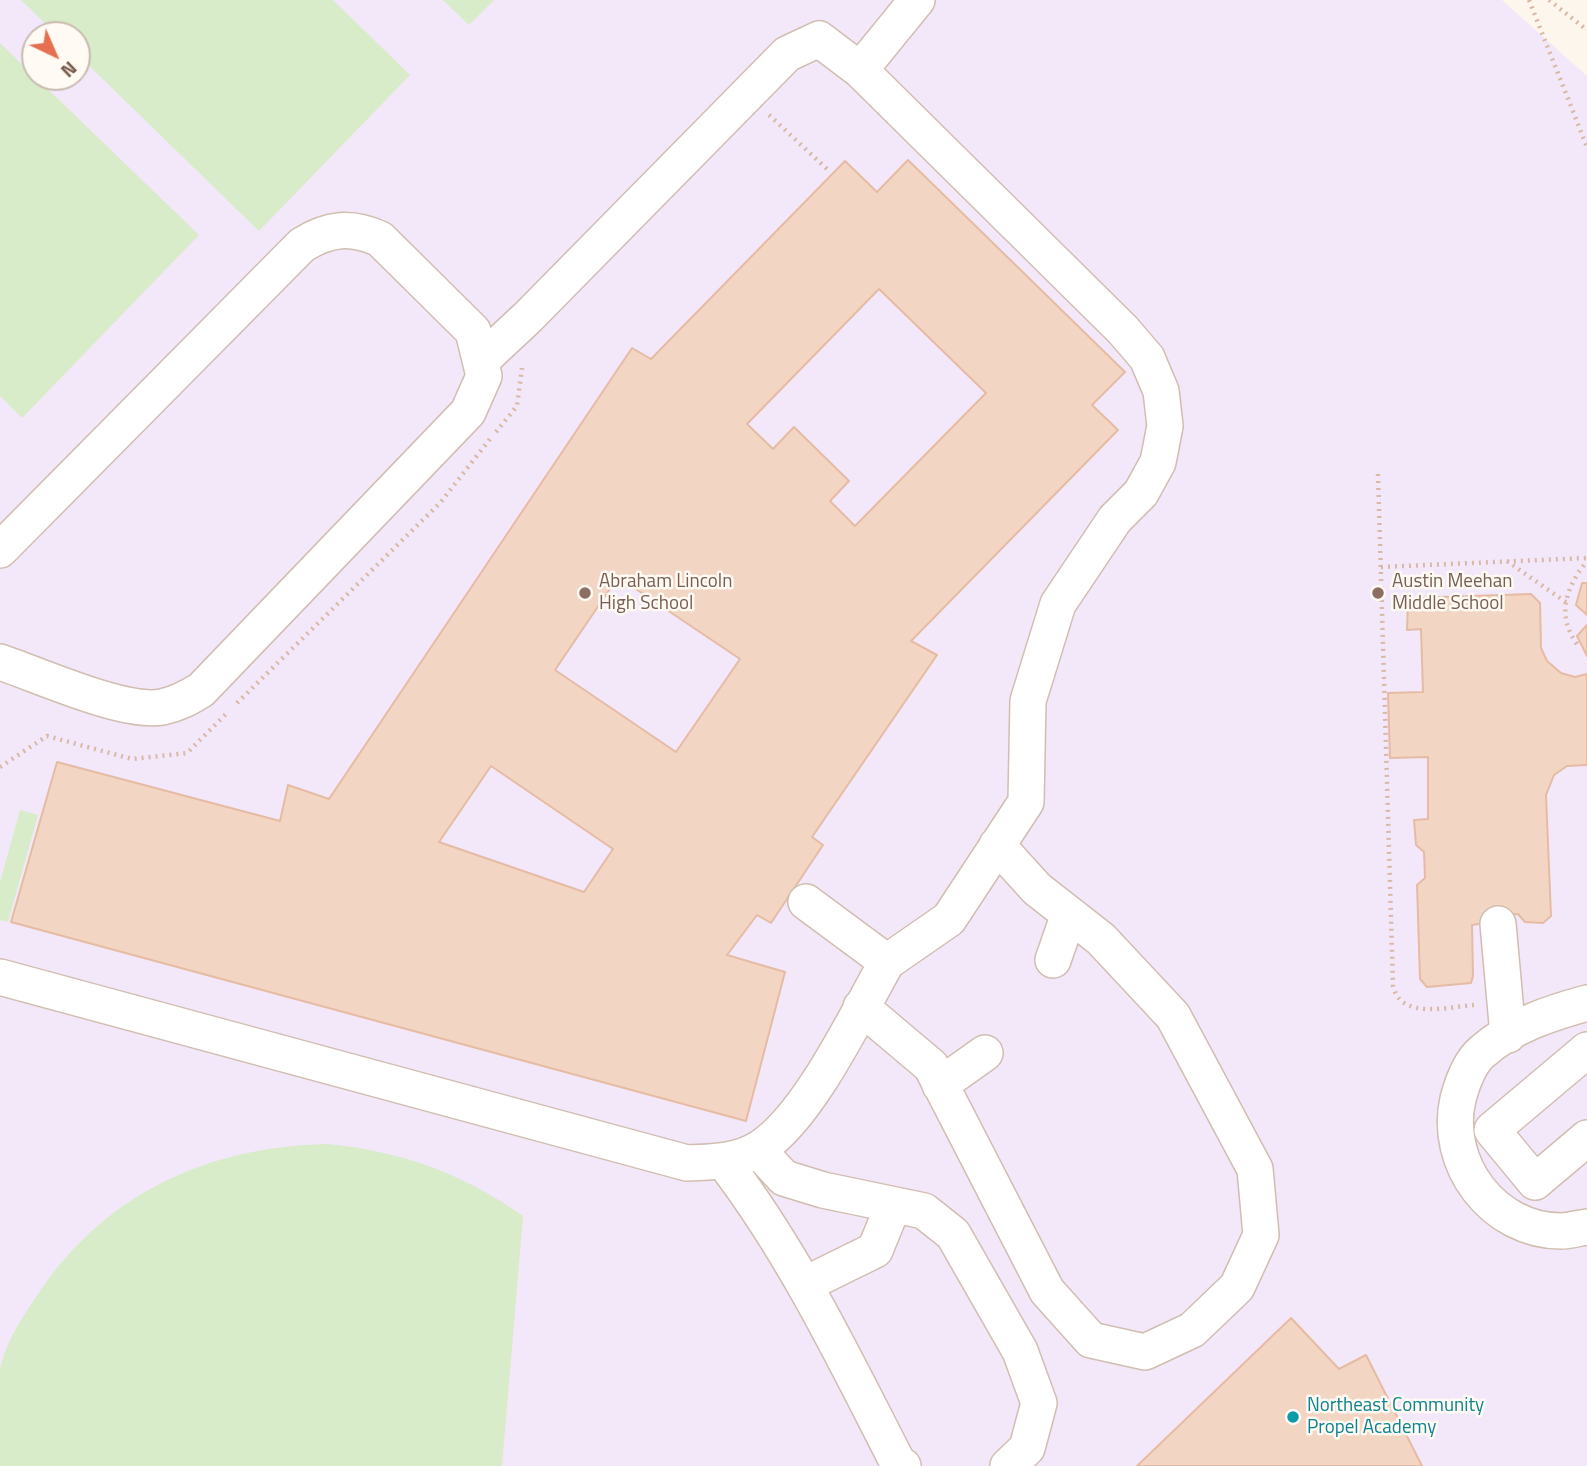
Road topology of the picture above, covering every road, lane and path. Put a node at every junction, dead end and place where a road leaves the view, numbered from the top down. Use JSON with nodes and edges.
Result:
{"nodes":[{"id":1,"x":917,"y":0,"type":"edge"},
{"id":2,"x":1529,"y":0,"type":"edge"},
{"id":3,"x":1549,"y":0,"type":"edge"},
{"id":4,"x":1587,"y":30,"type":"edge"},
{"id":5,"x":860,"y":69,"type":"junction"},
{"id":6,"x":748,"y":95,"type":"junction"},
{"id":7,"x":1587,"y":147,"type":"edge"},
{"id":8,"x":827,"y":169,"type":"dead end"},
{"id":9,"x":482,"y":360,"type":"junction"},
{"id":10,"x":1378,"y":474,"type":"dead end"},
{"id":11,"x":0,"y":550,"type":"edge"},
{"id":12,"x":1587,"y":559,"type":"edge"},
{"id":13,"x":1507,"y":561,"type":"junction"},
{"id":14,"x":1381,"y":567,"type":"junction"},
{"id":15,"x":1567,"y":603,"type":"junction"},
{"id":16,"x":1577,"y":644,"type":"dead end"},
{"id":17,"x":0,"y":662,"type":"edge"},
{"id":18,"x":47,"y":736,"type":"dead end"},
{"id":19,"x":0,"y":767,"type":"edge"},
{"id":20,"x":998,"y":845,"type":"junction"},
{"id":21,"x":806,"y":902,"type":"dead end"},
{"id":22,"x":1069,"y":914,"type":"junction"},
{"id":23,"x":1498,"y":923,"type":"dead end"},
{"id":24,"x":1053,"y":960,"type":"dead end"},
{"id":25,"x":887,"y":962,"type":"junction"},
{"id":26,"x":0,"y":977,"type":"edge"},
{"id":27,"x":1587,"y":1003,"type":"edge"},
{"id":28,"x":1477,"y":1005,"type":"dead end"},
{"id":29,"x":861,"y":1007,"type":"junction"},
{"id":30,"x":1508,"y":1035,"type":"junction"},
{"id":31,"x":1587,"y":1050,"type":"edge"},
{"id":32,"x":985,"y":1053,"type":"dead end"},
{"id":33,"x":940,"y":1085,"type":"junction"},
{"id":34,"x":1587,"y":1138,"type":"edge"},
{"id":35,"x":758,"y":1150,"type":"junction"},
{"id":36,"x":724,"y":1162,"type":"junction"},
{"id":37,"x":1523,"y":1167,"type":"junction"},
{"id":38,"x":893,"y":1206,"type":"junction"},
{"id":39,"x":1495,"y":1208,"type":"junction"},
{"id":40,"x":1587,"y":1227,"type":"edge"},
{"id":41,"x":806,"y":1284,"type":"junction"},
{"id":42,"x":903,"y":1466,"type":"edge"},
{"id":43,"x":1008,"y":1466,"type":"edge"}],
"edges":[{"from":1,"to":5,"type":"lane"},
{"from":2,"to":7,"type":"path"},
{"from":3,"to":4,"type":"path"},
{"from":5,"to":6,"type":"lane"},
{"from":5,"to":20,"type":"lane"},
{"from":6,"to":8,"type":"path"},
{"from":6,"to":9,"type":"lane"},
{"from":9,"to":11,"type":"lane"},
{"from":9,"to":17,"type":"lane"},
{"from":10,"to":14,"type":"path"},
{"from":12,"to":13,"type":"path"},
{"from":12,"to":15,"type":"path"},
{"from":13,"to":14,"type":"path"},
{"from":13,"to":15,"type":"path"},
{"from":14,"to":28,"type":"path"},
{"from":15,"to":16,"type":"path"},
{"from":18,"to":19,"type":"path"},
{"from":20,"to":22,"type":"lane"},
{"from":20,"to":25,"type":"lane"},
{"from":21,"to":25,"type":"lane"},
{"from":22,"to":24,"type":"lane"},
{"from":22,"to":33,"type":"lane"},
{"from":23,"to":30,"type":"lane"},
{"from":25,"to":29,"type":"lane"},
{"from":26,"to":36,"type":"lane"},
{"from":27,"to":30,"type":"lane"},
{"from":29,"to":33,"type":"lane"},
{"from":29,"to":35,"type":"lane"},
{"from":30,"to":39,"type":"lane"},
{"from":31,"to":37,"type":"lane"},
{"from":32,"to":33,"type":"lane"},
{"from":34,"to":37,"type":"lane"},
{"from":35,"to":36,"type":"lane"},
{"from":35,"to":38,"type":"lane"},
{"from":36,"to":41,"type":"lane"},
{"from":37,"to":39,"type":"lane"},
{"from":38,"to":41,"type":"lane"},
{"from":38,"to":43,"type":"lane"},
{"from":39,"to":40,"type":"lane"},
{"from":41,"to":42,"type":"lane"}]}
